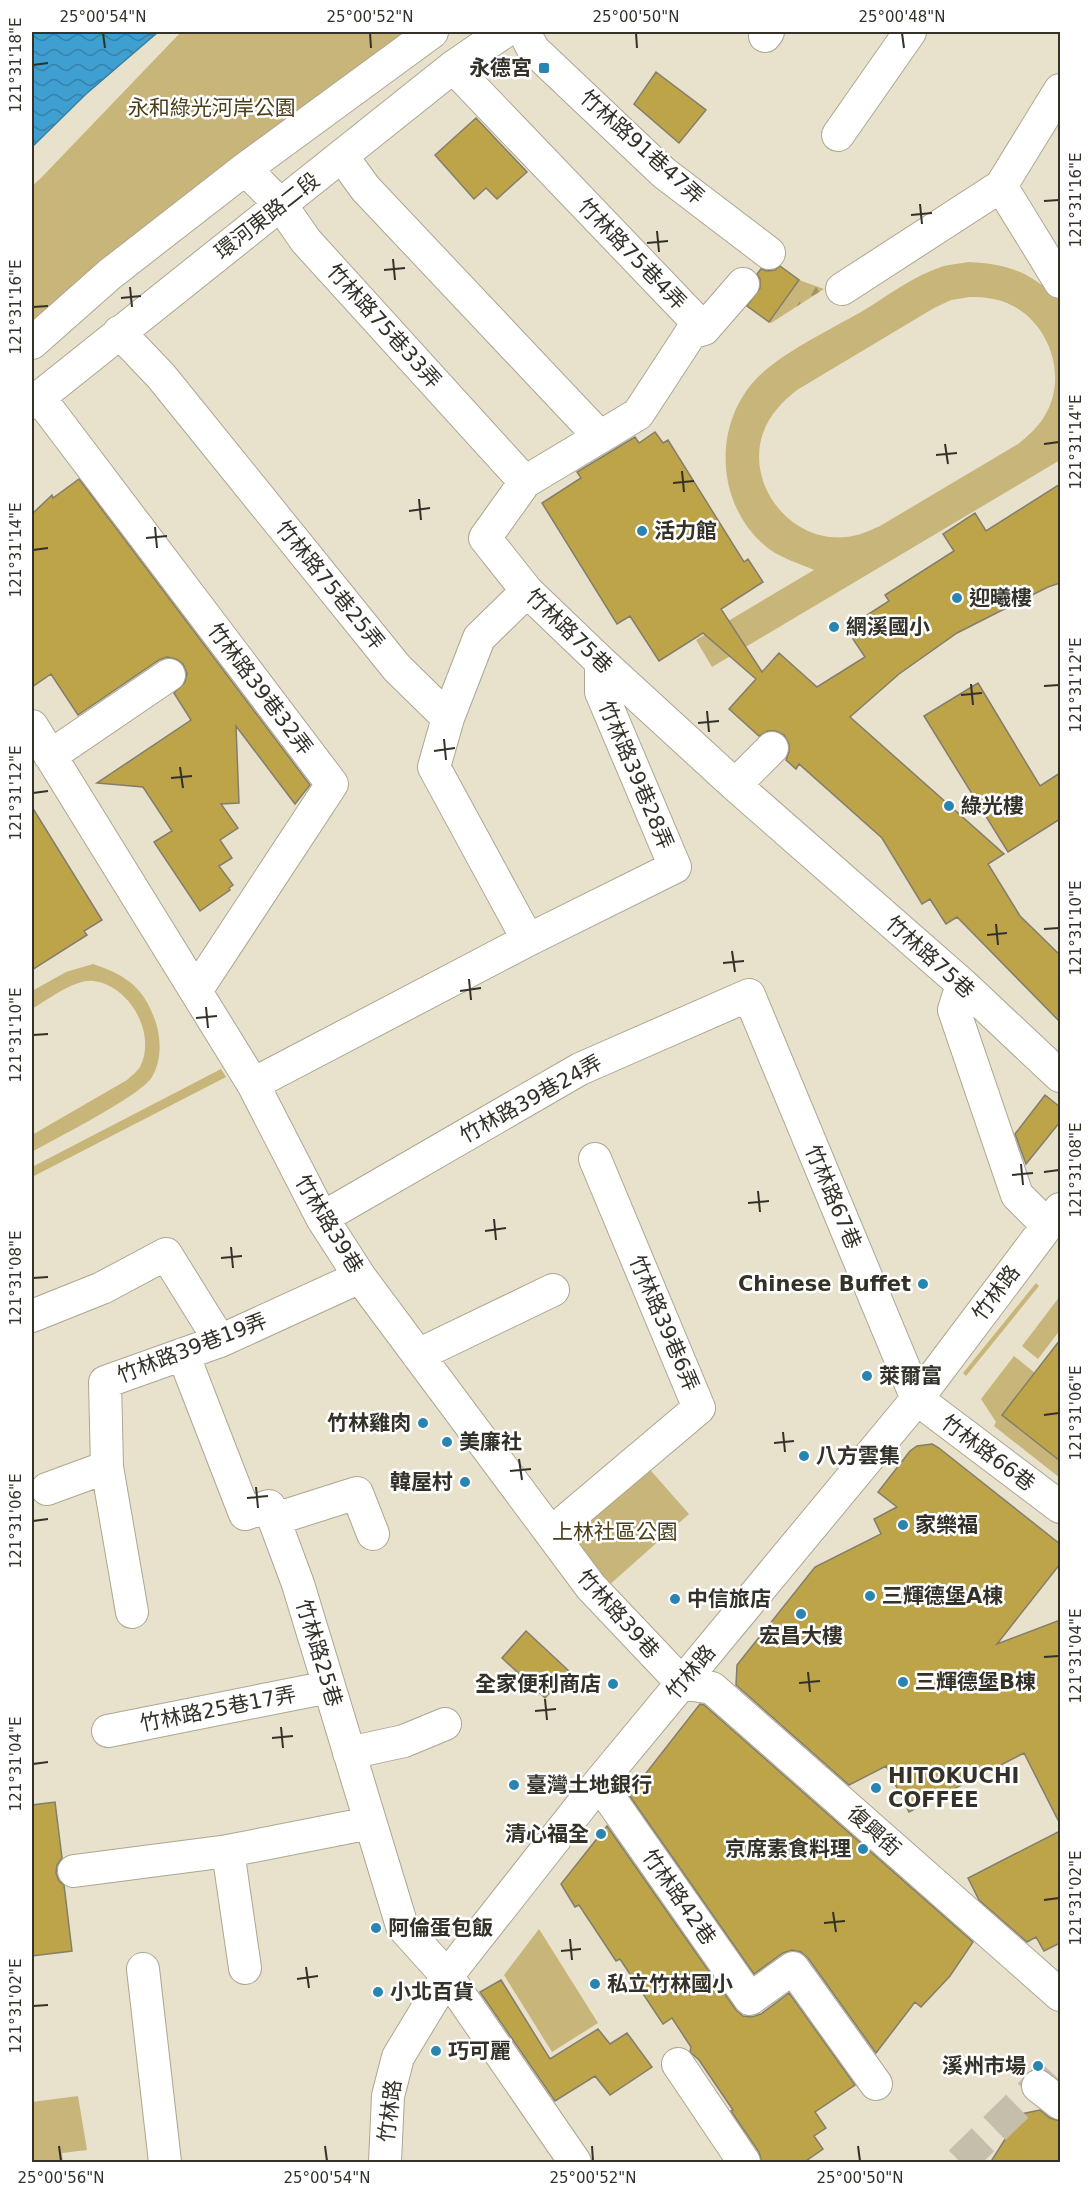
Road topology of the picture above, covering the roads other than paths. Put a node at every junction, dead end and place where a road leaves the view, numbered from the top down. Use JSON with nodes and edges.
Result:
{"nodes":[{"id":1,"x":432,"y":32,"type":"edge"},
{"id":2,"x":504,"y":32,"type":"edge"},
{"id":3,"x":525,"y":32,"type":"edge"},
{"id":4,"x":910,"y":32,"type":"edge"},
{"id":5,"x":453,"y":68,"type":"junction"},
{"id":6,"x":1060,"y":90,"type":"edge"},
{"id":7,"x":838,"y":135,"type":"dead end"},
{"id":8,"x":342,"y":156,"type":"junction"},
{"id":9,"x":245,"y":169,"type":"junction"},
{"id":10,"x":1000,"y":186,"type":"junction"},
{"id":11,"x":281,"y":205,"type":"junction"},
{"id":12,"x":769,"y":253,"type":"dead end"},
{"id":13,"x":1060,"y":282,"type":"edge"},
{"id":14,"x":743,"y":284,"type":"dead end"},
{"id":15,"x":842,"y":289,"type":"dead end"},
{"id":16,"x":704,"y":330,"type":"junction"},
{"id":17,"x":119,"y":332,"type":"junction"},
{"id":18,"x":32,"y":343,"type":"edge"},
{"id":19,"x":35,"y":400,"type":"edge"},
{"id":20,"x":600,"y":437,"type":"junction"},
{"id":21,"x":525,"y":482,"type":"junction"},
{"id":22,"x":527,"y":591,"type":"junction"},
{"id":23,"x":601,"y":662,"type":"junction"},
{"id":24,"x":169,"y":675,"type":"dead end"},
{"id":25,"x":448,"y":718,"type":"junction"},
{"id":26,"x":37,"y":737,"type":"edge"},
{"id":27,"x":772,"y":748,"type":"dead end"},
{"id":28,"x":735,"y":785,"type":"junction"},
{"id":29,"x":528,"y":940,"type":"junction"},
{"id":30,"x":962,"y":984,"type":"junction"},
{"id":31,"x":196,"y":992,"type":"junction"},
{"id":32,"x":748,"y":995,"type":"joint"},
{"id":33,"x":1060,"y":1076,"type":"edge"},
{"id":34,"x":253,"y":1084,"type":"junction"},
{"id":35,"x":595,"y":1159,"type":"dead end"},
{"id":36,"x":1054,"y":1217,"type":"edge"},
{"id":37,"x":322,"y":1218,"type":"junction"},
{"id":38,"x":360,"y":1277,"type":"junction"},
{"id":39,"x":553,"y":1290,"type":"dead end"},
{"id":40,"x":32,"y":1316,"type":"edge"},
{"id":41,"x":220,"y":1341,"type":"junction"},
{"id":42,"x":183,"y":1354,"type":"junction"},
{"id":43,"x":418,"y":1355,"type":"junction"},
{"id":44,"x":916,"y":1399,"type":"junction"},
{"id":45,"x":107,"y":1467,"type":"junction"},
{"id":46,"x":47,"y":1490,"type":"dead end"},
{"id":47,"x":1060,"y":1508,"type":"edge"},
{"id":48,"x":275,"y":1519,"type":"junction"},
{"id":49,"x":551,"y":1533,"type":"junction"},
{"id":50,"x":373,"y":1534,"type":"dead end"},
{"id":51,"x":132,"y":1612,"type":"dead end"},
{"id":52,"x":682,"y":1683,"type":"junction"},
{"id":53,"x":329,"y":1687,"type":"junction"},
{"id":54,"x":445,"y":1724,"type":"dead end"},
{"id":55,"x":108,"y":1731,"type":"dead end"},
{"id":56,"x":349,"y":1753,"type":"junction"},
{"id":57,"x":599,"y":1783,"type":"junction"},
{"id":58,"x":370,"y":1823,"type":"junction"},
{"id":59,"x":228,"y":1851,"type":"junction"},
{"id":60,"x":74,"y":1871,"type":"dead end"},
{"id":61,"x":245,"y":1968,"type":"dead end"},
{"id":62,"x":143,"y":1969,"type":"dead end"},
{"id":63,"x":447,"y":1976,"type":"junction"},
{"id":64,"x":1060,"y":1995,"type":"edge"},
{"id":65,"x":678,"y":2064,"type":"dead end"},
{"id":66,"x":876,"y":2084,"type":"dead end"},
{"id":67,"x":165,"y":2163,"type":"edge"},
{"id":68,"x":385,"y":2163,"type":"edge"},
{"id":69,"x":575,"y":2163,"type":"edge"},
{"id":70,"x":744,"y":2163,"type":"edge"}],
"edges":[{"from":1,"to":9,"type":"street"},
{"from":2,"to":5,"type":"street","name":"環河東路二段"},
{"from":3,"to":12,"type":"street","name":"竹林路91巷47弄"},
{"from":4,"to":7,"type":"street"},
{"from":5,"to":8,"type":"street","name":"環河東路二段"},
{"from":5,"to":16,"type":"street","name":"竹林路75巷4弄"},
{"from":6,"to":10,"type":"street"},
{"from":8,"to":11,"type":"street","name":"環河東路二段"},
{"from":8,"to":20,"type":"street"},
{"from":9,"to":11,"type":"street","name":"竹林路75巷33弄"},
{"from":9,"to":18,"type":"street"},
{"from":10,"to":13,"type":"street"},
{"from":10,"to":15,"type":"street"},
{"from":11,"to":17,"type":"street","name":"環河東路二段"},
{"from":11,"to":21,"type":"street","name":"竹林路75巷33弄"},
{"from":14,"to":16,"type":"street"},
{"from":16,"to":20,"type":"street","name":"竹林路75巷4弄"},
{"from":17,"to":19,"type":"street","name":"環河東路二段"},
{"from":17,"to":25,"type":"street","name":"竹林路75巷25弄"},
{"from":19,"to":31,"type":"street","name":"竹林路39巷32弄"},
{"from":20,"to":21,"type":"street","name":"竹林路75巷"},
{"from":21,"to":22,"type":"street","name":"竹林路75巷"},
{"from":22,"to":23,"type":"street","name":"竹林路75巷"},
{"from":22,"to":25,"type":"street"},
{"from":23,"to":28,"type":"street","name":"竹林路75巷"},
{"from":23,"to":29,"type":"street","name":"竹林路39巷28弄"},
{"from":24,"to":26,"type":"street"},
{"from":25,"to":29,"type":"street"},
{"from":26,"to":31,"type":"street","name":"竹林路39巷"},
{"from":27,"to":28,"type":"street"},
{"from":28,"to":30,"type":"street","name":"竹林路75巷"},
{"from":29,"to":34,"type":"street","name":"竹林路39巷28弄"},
{"from":30,"to":33,"type":"street","name":"竹林路75巷"},
{"from":30,"to":36,"type":"street"},
{"from":31,"to":34,"type":"street","name":"竹林路39巷"},
{"from":32,"to":37,"type":"street","name":"竹林路39巷24弄"},
{"from":32,"to":44,"type":"street","name":"竹林路67巷"},
{"from":34,"to":37,"type":"street","name":"竹林路39巷"},
{"from":35,"to":49,"type":"street","name":"竹林路39巷6弄"},
{"from":36,"to":44,"type":"street","name":"竹林路"},
{"from":37,"to":38,"type":"street","name":"竹林路39巷"},
{"from":38,"to":41,"type":"street","name":"竹林路39巷19弄"},
{"from":38,"to":43,"type":"street","name":"竹林路39巷"},
{"from":39,"to":43,"type":"street"},
{"from":40,"to":41,"type":"street"},
{"from":41,"to":42,"type":"street","name":"竹林路39巷19弄"},
{"from":42,"to":45,"type":"street","name":"竹林路39巷19弄"},
{"from":42,"to":48,"type":"street"},
{"from":43,"to":49,"type":"street","name":"竹林路39巷"},
{"from":44,"to":47,"type":"street","name":"竹林路66巷"},
{"from":44,"to":52,"type":"street","name":"竹林路"},
{"from":45,"to":46,"type":"street"},
{"from":45,"to":51,"type":"street","name":"竹林路39巷19弄"},
{"from":48,"to":50,"type":"street"},
{"from":48,"to":53,"type":"street","name":"竹林路25巷"},
{"from":49,"to":52,"type":"street","name":"竹林路39巷"},
{"from":52,"to":57,"type":"street","name":"竹林路"},
{"from":52,"to":64,"type":"street","name":"復興街"},
{"from":53,"to":55,"type":"street","name":"竹林路25巷17弄"},
{"from":53,"to":56,"type":"street","name":"竹林路25巷"},
{"from":54,"to":56,"type":"street"},
{"from":56,"to":58,"type":"street","name":"竹林路25巷"},
{"from":57,"to":63,"type":"street","name":"竹林路"},
{"from":57,"to":66,"type":"street","name":"竹林路42巷"},
{"from":58,"to":59,"type":"street"},
{"from":58,"to":63,"type":"street","name":"竹林路25巷"},
{"from":59,"to":60,"type":"street"},
{"from":59,"to":61,"type":"street"},
{"from":62,"to":67,"type":"street"},
{"from":63,"to":68,"type":"street","name":"竹林路"},
{"from":63,"to":69,"type":"street","name":"竹林路25巷"},
{"from":65,"to":70,"type":"street"}]}
